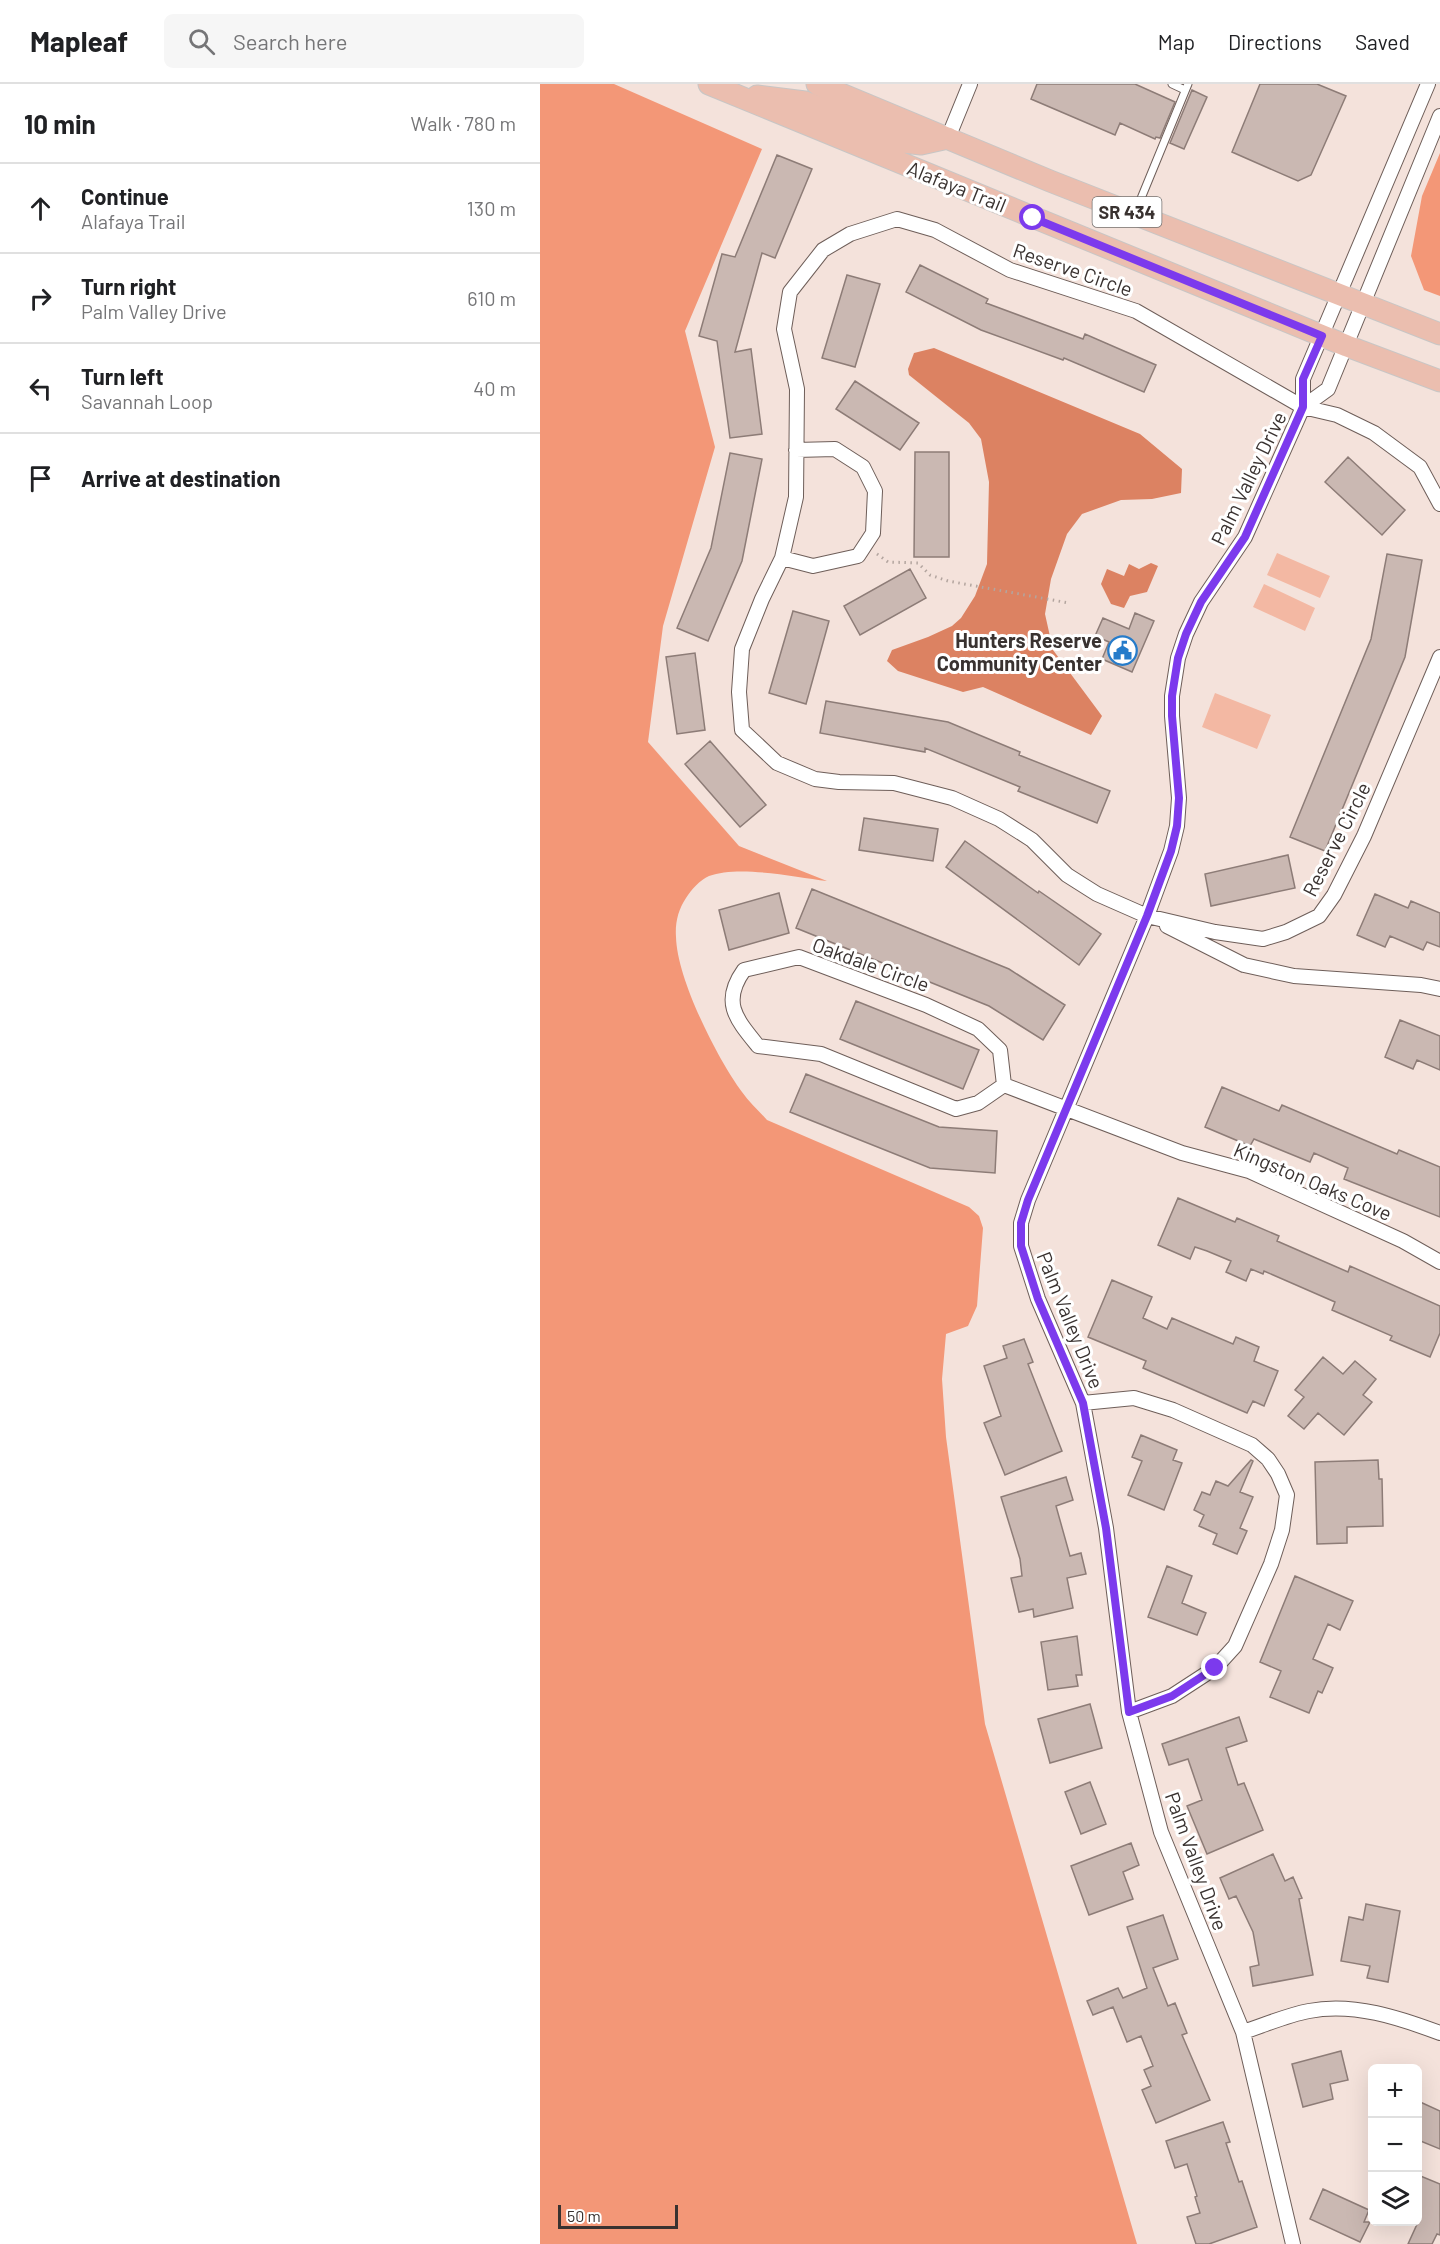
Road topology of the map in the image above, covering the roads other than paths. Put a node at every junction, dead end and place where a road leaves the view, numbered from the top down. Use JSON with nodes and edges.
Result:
{"nodes":[{"id":1,"x":710,"y":84,"type":"edge"},
{"id":2,"x":817,"y":84,"type":"edge"},
{"id":3,"x":970,"y":84,"type":"edge"},
{"id":4,"x":1172,"y":84,"type":"edge"},
{"id":5,"x":1428,"y":84,"type":"edge"},
{"id":6,"x":1186,"y":87,"type":"edge"},
{"id":7,"x":730,"y":93,"type":"junction"},
{"id":8,"x":1440,"y":116,"type":"edge"},
{"id":9,"x":948,"y":138,"type":"junction"},
{"id":10,"x":1134,"y":215,"type":"junction"},
{"id":11,"x":1338,"y":294,"type":"junction"},
{"id":12,"x":1362,"y":303,"type":"junction"},
{"id":13,"x":1440,"y":334,"type":"edge"},
{"id":14,"x":1322,"y":336,"type":"junction"},
{"id":15,"x":1347,"y":346,"type":"junction"},
{"id":16,"x":1440,"y":381,"type":"edge"},
{"id":17,"x":1303,"y":407,"type":"junction"},
{"id":18,"x":796,"y":450,"type":"junction"},
{"id":19,"x":1440,"y":504,"type":"edge"},
{"id":20,"x":782,"y":558,"type":"junction"},
{"id":21,"x":1440,"y":657,"type":"edge"},
{"id":22,"x":1147,"y":916,"type":"junction"},
{"id":23,"x":1440,"y":989,"type":"edge"},
{"id":24,"x":1004,"y":1085,"type":"junction"},
{"id":25,"x":1066,"y":1107,"type":"junction"},
{"id":26,"x":1440,"y":1262,"type":"edge"},
{"id":27,"x":1083,"y":1403,"type":"junction"},
{"id":28,"x":1129,"y":1712,"type":"junction"},
{"id":29,"x":1243,"y":2032,"type":"junction"},
{"id":30,"x":1440,"y":2033,"type":"edge"},
{"id":31,"x":1293,"y":2244,"type":"edge"}],
"edges":[{"from":1,"to":7,"type":"main road","name":"Alafaya Trail","number":"SR 434"},
{"from":2,"to":9,"type":"main road","name":"Alafaya Trail","number":"SR 434"},
{"from":3,"to":9,"type":"street"},
{"from":4,"to":6,"type":"lane"},
{"from":5,"to":11,"type":"street","name":"Palm Valley Drive"},
{"from":6,"to":10,"type":"lane"},
{"from":7,"to":9,"type":"main road"},
{"from":7,"to":14,"type":"main road","name":"Alafaya Trail","number":"SR 434"},
{"from":8,"to":12,"type":"street","name":"Palm Valley Drive"},
{"from":9,"to":10,"type":"main road","name":"Alafaya Trail","number":"SR 434"},
{"from":10,"to":11,"type":"main road","name":"Alafaya Trail","number":"SR 434"},
{"from":11,"to":12,"type":"main road","name":"Alafaya Trail","number":"SR 434"},
{"from":11,"to":14,"type":"street","name":"Palm Valley Drive"},
{"from":12,"to":13,"type":"main road","name":"Alafaya Trail","number":"SR 434"},
{"from":12,"to":15,"type":"street","name":"Palm Valley Drive"},
{"from":14,"to":15,"type":"main road","name":"Alafaya Trail","number":"SR 434"},
{"from":14,"to":17,"type":"street","name":"Palm Valley Drive"},
{"from":15,"to":16,"type":"main road","name":"Alafaya Trail","number":"SR 434"},
{"from":15,"to":17,"type":"street","name":"Palm Valley Drive"},
{"from":17,"to":18,"type":"street","name":"Reserve Circle"},
{"from":17,"to":19,"type":"street","name":"Reserve Circle"},
{"from":17,"to":22,"type":"street","name":"Palm Valley Drive"},
{"from":18,"to":20,"type":"street","name":"Reserve Circle"},
{"from":18,"to":20,"type":"street"},
{"from":20,"to":22,"type":"street","name":"Reserve Circle"},
{"from":21,"to":22,"type":"street","name":"Reserve Circle"},
{"from":22,"to":23,"type":"street"},
{"from":22,"to":25,"type":"street","name":"Palm Valley Drive"},
{"from":24,"to":24,"type":"street","name":"Oakdale Circle"},
{"from":24,"to":25,"type":"street"},
{"from":25,"to":26,"type":"street","name":"Kingston Oaks Cove"},
{"from":25,"to":27,"type":"street","name":"Palm Valley Drive"},
{"from":27,"to":28,"type":"street","name":"Palm Valley Drive"},
{"from":27,"to":28,"type":"street"},
{"from":28,"to":29,"type":"street","name":"Palm Valley Drive"},
{"from":29,"to":30,"type":"street"},
{"from":29,"to":31,"type":"street","name":"Palm Valley Drive"}]}
